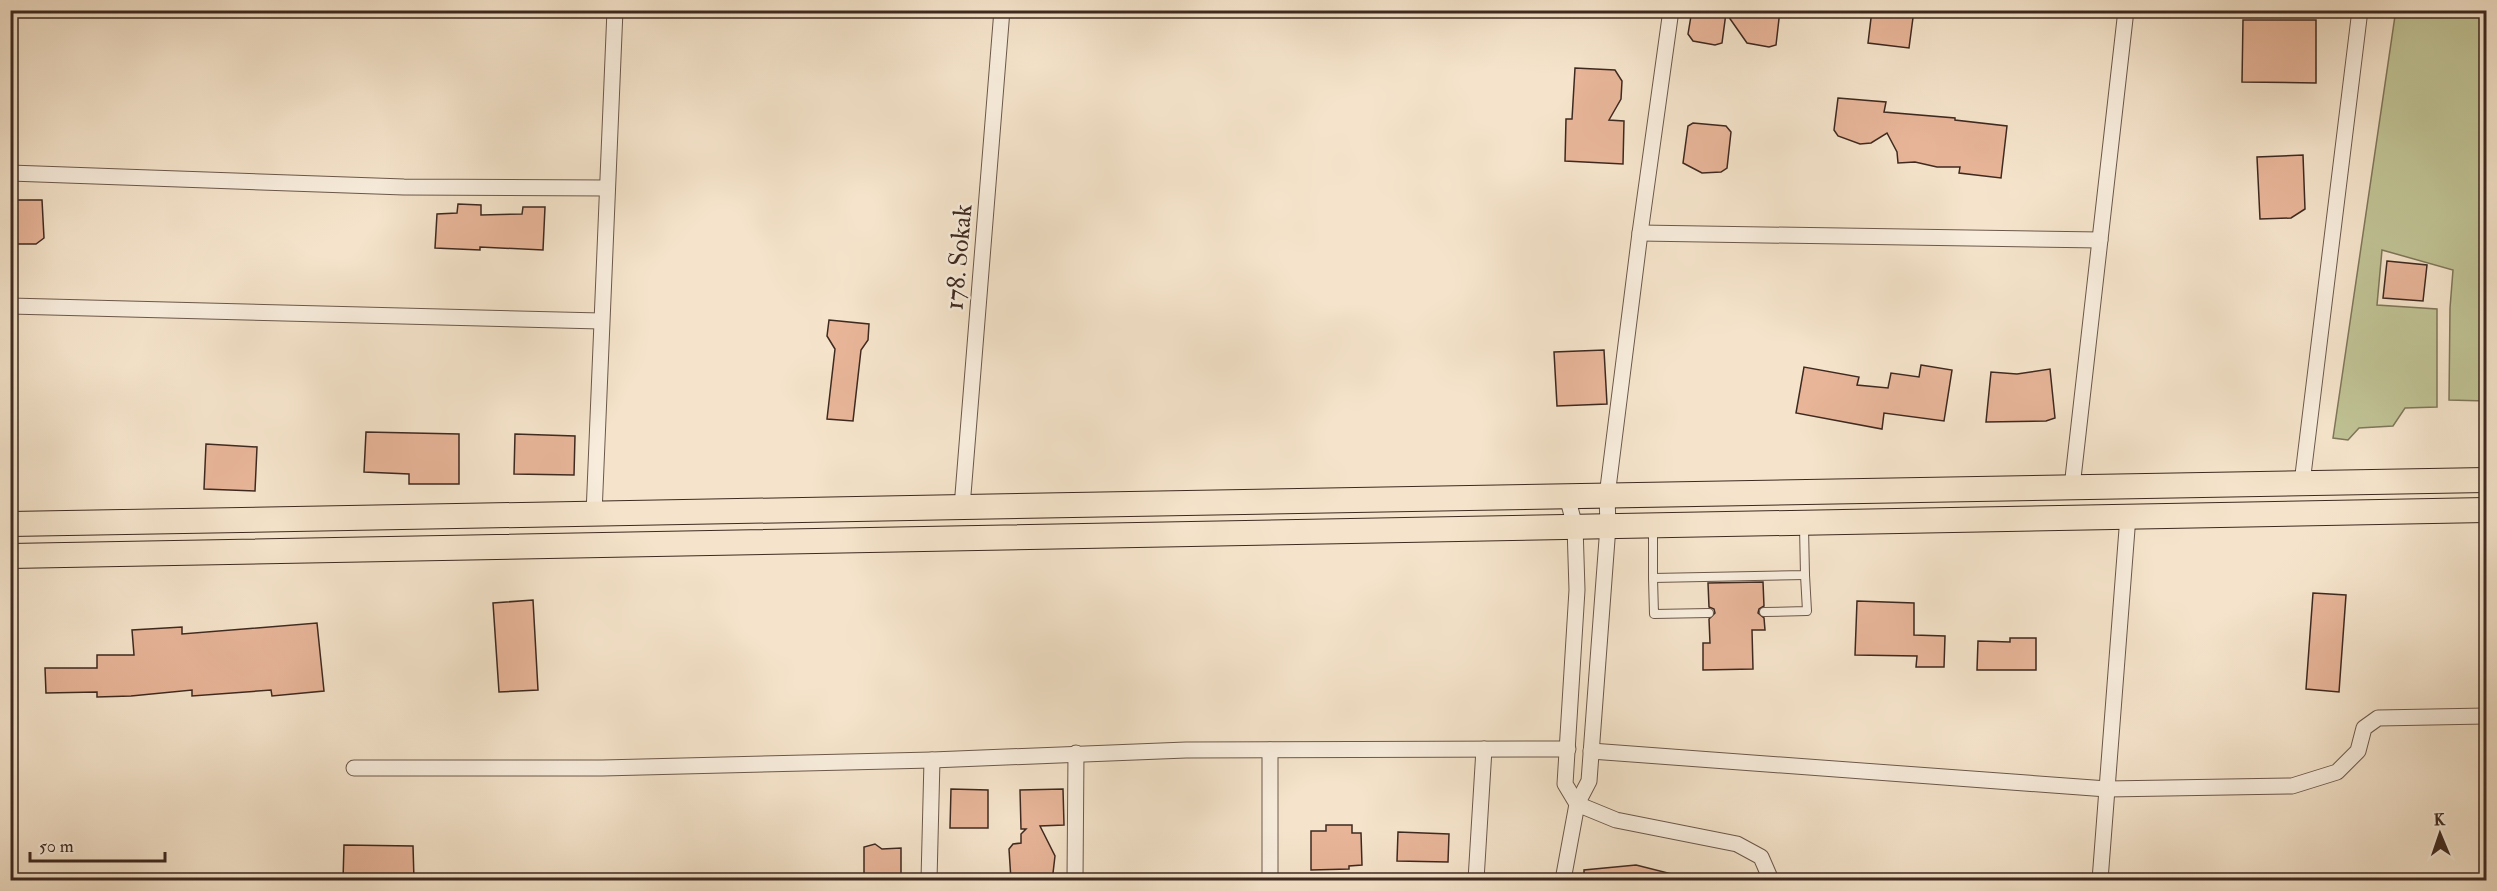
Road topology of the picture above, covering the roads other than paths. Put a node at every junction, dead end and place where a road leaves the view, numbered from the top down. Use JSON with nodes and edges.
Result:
{"nodes":[{"id":1,"x":615,"y":10,"type":"edge"},
{"id":2,"x":1002,"y":10,"type":"edge"},
{"id":3,"x":1671,"y":10,"type":"edge"},
{"id":4,"x":2126,"y":10,"type":"edge"},
{"id":5,"x":2360,"y":10,"type":"edge"},
{"id":6,"x":10,"y":173,"type":"edge"},
{"id":7,"x":607,"y":188,"type":"junction"},
{"id":8,"x":1640,"y":233,"type":"junction"},
{"id":9,"x":2100,"y":240,"type":"junction"},
{"id":10,"x":10,"y":306,"type":"edge"},
{"id":11,"x":601,"y":321,"type":"junction"},
{"id":12,"x":2487,"y":480,"type":"edge"},
{"id":13,"x":2302,"y":483,"type":"junction"},
{"id":14,"x":2072,"y":487,"type":"junction"},
{"id":15,"x":1568,"y":496,"type":"junction"},
{"id":16,"x":1607,"y":496,"type":"junction"},
{"id":17,"x":962,"y":507,"type":"junction"},
{"id":18,"x":2487,"y":510,"type":"edge"},
{"id":19,"x":594,"y":514,"type":"junction"},
{"id":20,"x":2128,"y":516,"type":"junction"},
{"id":21,"x":1804,"y":522,"type":"junction"},
{"id":22,"x":10,"y":524,"type":"edge"},
{"id":23,"x":1653,"y":525,"type":"junction"},
{"id":24,"x":1575,"y":526,"type":"junction"},
{"id":25,"x":1608,"y":526,"type":"junction"},
{"id":26,"x":10,"y":556,"type":"edge"},
{"id":27,"x":1805,"y":575,"type":"junction"},
{"id":28,"x":1653,"y":578,"type":"junction"},
{"id":29,"x":1764,"y":612,"type":"dead end"},
{"id":30,"x":1709,"y":613,"type":"dead end"},
{"id":31,"x":2487,"y":716,"type":"edge"},
{"id":32,"x":1484,"y":749,"type":"junction"},
{"id":33,"x":1568,"y":749,"type":"junction"},
{"id":34,"x":1270,"y":750,"type":"junction"},
{"id":35,"x":1591,"y":751,"type":"junction"},
{"id":36,"x":1076,"y":753,"type":"junction"},
{"id":37,"x":932,"y":760,"type":"junction"},
{"id":38,"x":354,"y":768,"type":"dead end"},
{"id":39,"x":2107,"y":789,"type":"junction"},
{"id":40,"x":1577,"y":804,"type":"junction"},
{"id":41,"x":929,"y":880,"type":"edge"},
{"id":42,"x":1075,"y":880,"type":"edge"},
{"id":43,"x":1270,"y":880,"type":"edge"},
{"id":44,"x":1476,"y":880,"type":"edge"},
{"id":45,"x":1563,"y":880,"type":"edge"},
{"id":46,"x":1771,"y":880,"type":"edge"},
{"id":47,"x":2100,"y":880,"type":"edge"}],
"edges":[{"from":1,"to":7,"type":"street"},
{"from":2,"to":17,"type":"street","name":"178. Sokak"},
{"from":3,"to":8,"type":"street"},
{"from":4,"to":9,"type":"street"},
{"from":5,"to":13,"type":"street"},
{"from":6,"to":7,"type":"street"},
{"from":7,"to":11,"type":"street"},
{"from":8,"to":9,"type":"street"},
{"from":8,"to":16,"type":"street"},
{"from":9,"to":14,"type":"street"},
{"from":10,"to":11,"type":"street"},
{"from":11,"to":19,"type":"street"},
{"from":12,"to":13,"type":"highway"},
{"from":13,"to":14,"type":"highway"},
{"from":14,"to":16,"type":"highway"},
{"from":15,"to":16,"type":"highway"},
{"from":15,"to":17,"type":"highway"},
{"from":15,"to":24,"type":"street"},
{"from":16,"to":25,"type":"street"},
{"from":17,"to":19,"type":"highway"},
{"from":18,"to":20,"type":"highway"},
{"from":19,"to":22,"type":"highway"},
{"from":20,"to":21,"type":"highway"},
{"from":20,"to":39,"type":"street"},
{"from":21,"to":23,"type":"highway"},
{"from":21,"to":27,"type":"lane"},
{"from":23,"to":25,"type":"highway"},
{"from":23,"to":28,"type":"lane"},
{"from":24,"to":25,"type":"highway"},
{"from":24,"to":26,"type":"highway"},
{"from":24,"to":33,"type":"street"},
{"from":25,"to":35,"type":"street"},
{"from":27,"to":28,"type":"lane"},
{"from":27,"to":29,"type":"lane"},
{"from":28,"to":30,"type":"lane"},
{"from":31,"to":39,"type":"street"},
{"from":32,"to":33,"type":"street"},
{"from":32,"to":34,"type":"street"},
{"from":32,"to":44,"type":"street"},
{"from":33,"to":40,"type":"street"},
{"from":34,"to":36,"type":"street"},
{"from":34,"to":43,"type":"street"},
{"from":35,"to":39,"type":"street"},
{"from":35,"to":40,"type":"street"},
{"from":36,"to":37,"type":"street"},
{"from":36,"to":42,"type":"street"},
{"from":37,"to":38,"type":"street"},
{"from":37,"to":41,"type":"street"},
{"from":39,"to":47,"type":"street"},
{"from":40,"to":45,"type":"street"},
{"from":40,"to":46,"type":"street"}]}
